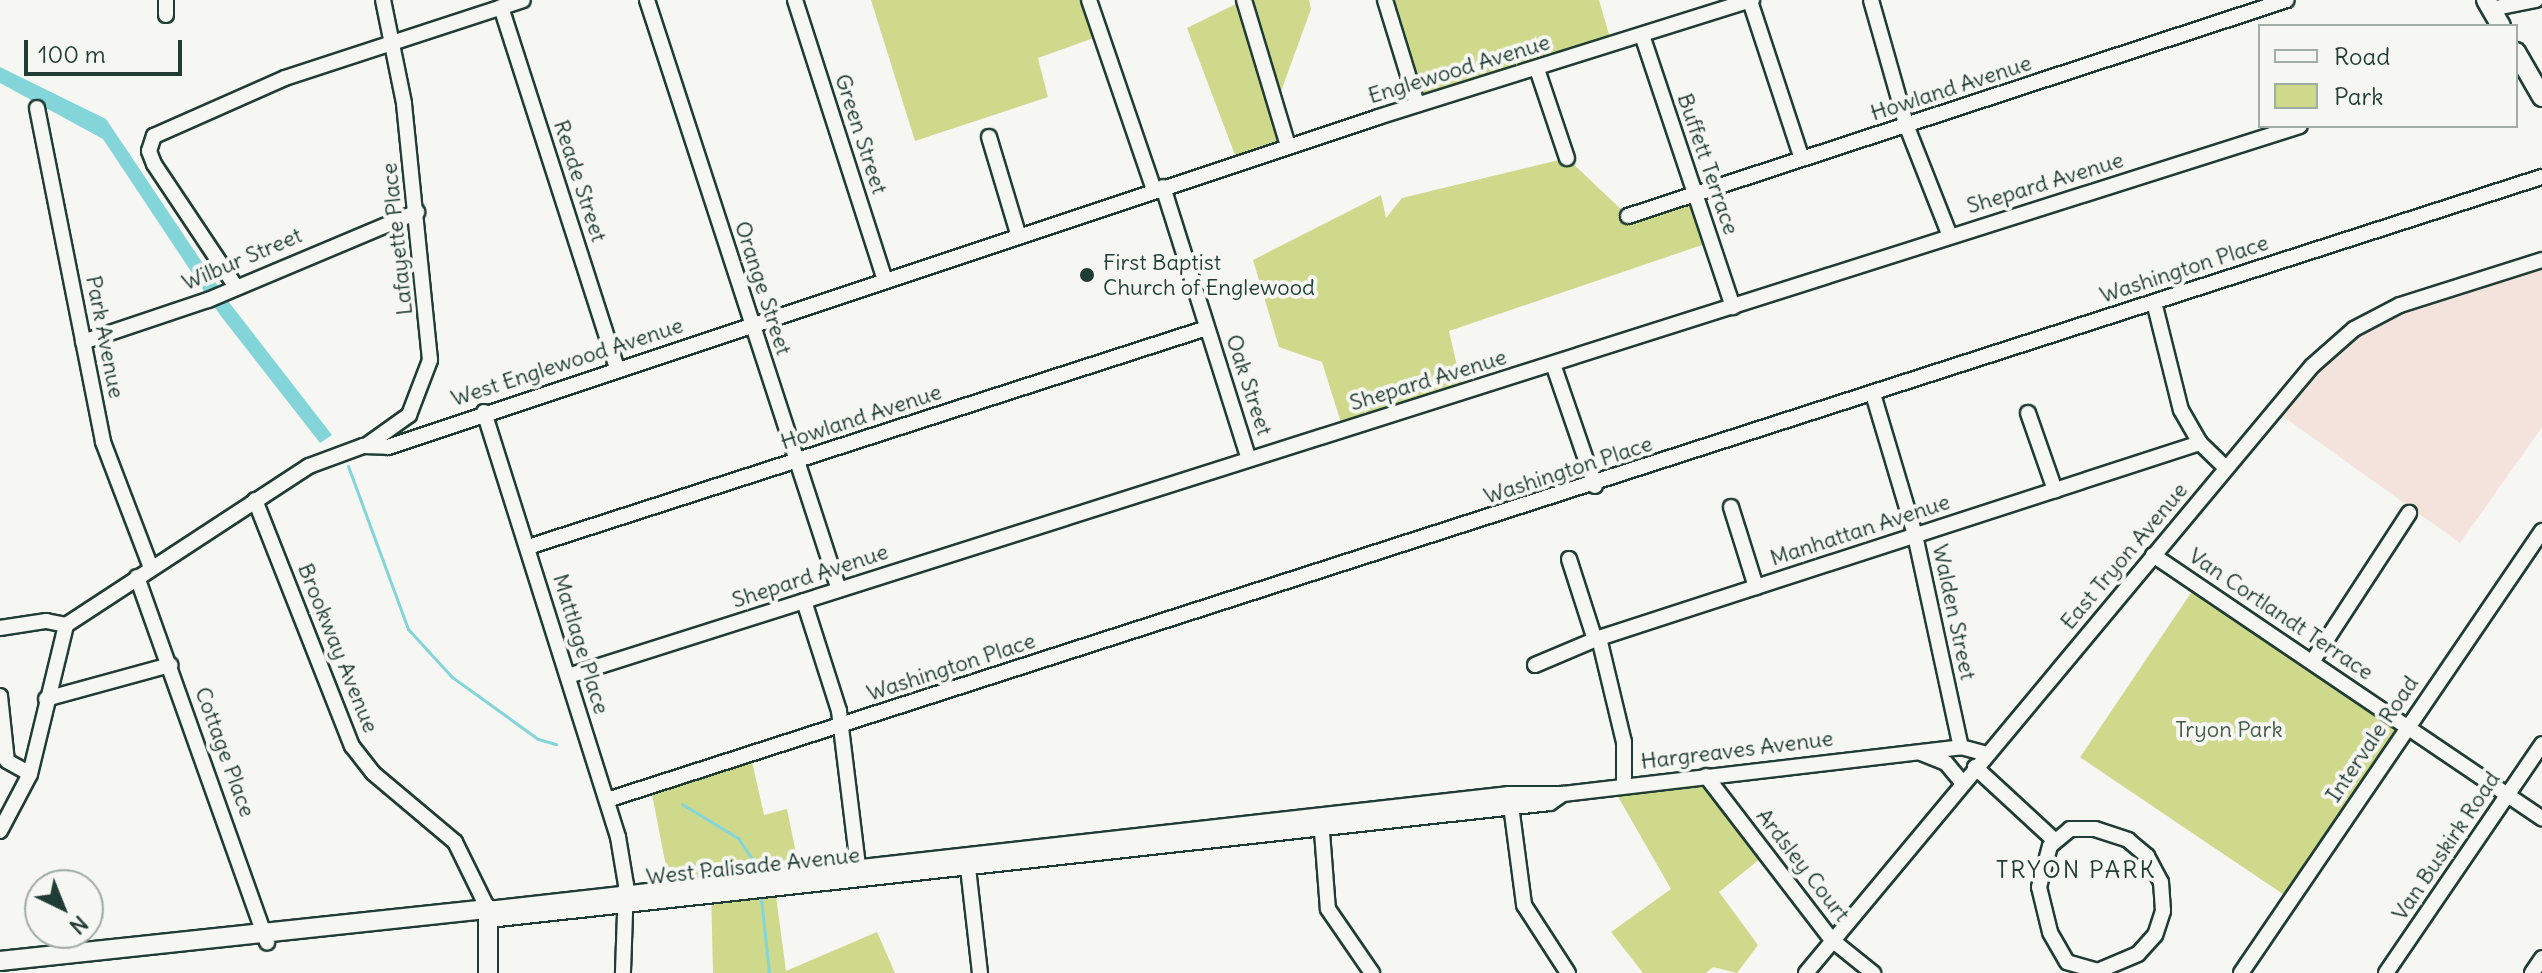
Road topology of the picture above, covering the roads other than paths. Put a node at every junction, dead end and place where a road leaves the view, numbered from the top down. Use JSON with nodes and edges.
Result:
{"nodes":[{"id":1,"x":383,"y":0,"type":"edge"},
{"id":2,"x":523,"y":0,"type":"edge"},
{"id":3,"x":647,"y":0,"type":"edge"},
{"id":4,"x":795,"y":0,"type":"edge"},
{"id":5,"x":1089,"y":0,"type":"edge"},
{"id":6,"x":1244,"y":0,"type":"edge"},
{"id":7,"x":1385,"y":0,"type":"edge"},
{"id":8,"x":1697,"y":0,"type":"edge"},
{"id":9,"x":1751,"y":0,"type":"edge"},
{"id":10,"x":1871,"y":0,"type":"edge"},
{"id":11,"x":2287,"y":0,"type":"edge"},
{"id":12,"x":2536,"y":0,"type":"edge"},
{"id":13,"x":2252,"y":6,"type":"edge"},
{"id":14,"x":501,"y":7,"type":"junction"},
{"id":15,"x":2493,"y":12,"type":"edge"},
{"id":16,"x":1702,"y":16,"type":"junction"},
{"id":17,"x":1642,"y":35,"type":"junction"},
{"id":18,"x":393,"y":41,"type":"junction"},
{"id":19,"x":2518,"y":58,"type":"edge"},
{"id":20,"x":1537,"y":69,"type":"junction"},
{"id":21,"x":2542,"y":97,"type":"edge"},
{"id":22,"x":1417,"y":104,"type":"junction"},
{"id":23,"x":37,"y":108,"type":"dead end"},
{"id":24,"x":1907,"y":127,"type":"junction"},
{"id":25,"x":2294,"y":128,"type":"edge"},
{"id":26,"x":989,"y":137,"type":"dead end"},
{"id":27,"x":1288,"y":146,"type":"junction"},
{"id":28,"x":1567,"y":158,"type":"dead end"},
{"id":29,"x":1802,"y":159,"type":"junction"},
{"id":30,"x":2542,"y":177,"type":"edge"},
{"id":31,"x":1180,"y":182,"type":"joint"},
{"id":32,"x":1158,"y":189,"type":"junction"},
{"id":33,"x":1695,"y":192,"type":"junction"},
{"id":34,"x":417,"y":212,"type":"junction"},
{"id":35,"x":1628,"y":216,"type":"dead end"},
{"id":36,"x":1950,"y":236,"type":"junction"},
{"id":37,"x":1019,"y":237,"type":"junction"},
{"id":38,"x":2542,"y":260,"type":"edge"},
{"id":39,"x":885,"y":281,"type":"junction"},
{"id":40,"x":234,"y":288,"type":"junction"},
{"id":41,"x":2154,"y":302,"type":"junction"},
{"id":42,"x":1733,"y":307,"type":"junction"},
{"id":43,"x":752,"y":325,"type":"junction"},
{"id":44,"x":1207,"y":328,"type":"junction"},
{"id":45,"x":83,"y":342,"type":"junction"},
{"id":46,"x":1553,"y":364,"type":"junction"},
{"id":47,"x":617,"y":368,"type":"junction"},
{"id":48,"x":1873,"y":394,"type":"junction"},
{"id":49,"x":412,"y":411,"type":"junction"},
{"id":50,"x":484,"y":412,"type":"junction"},
{"id":51,"x":2028,"y":413,"type":"dead end"},
{"id":52,"x":444,"y":424,"type":"junction"},
{"id":53,"x":2200,"y":443,"type":"junction"},
{"id":54,"x":363,"y":446,"type":"junction"},
{"id":55,"x":1249,"y":459,"type":"junction"},
{"id":56,"x":796,"y":461,"type":"junction"},
{"id":57,"x":2226,"y":468,"type":"junction"},
{"id":58,"x":1595,"y":486,"type":"junction"},
{"id":59,"x":2055,"y":490,"type":"junction"},
{"id":60,"x":255,"y":500,"type":"junction"},
{"id":61,"x":1731,"y":507,"type":"dead end"},
{"id":62,"x":2409,"y":513,"type":"dead end"},
{"id":63,"x":2542,"y":531,"type":"edge"},
{"id":64,"x":1915,"y":535,"type":"junction"},
{"id":65,"x":528,"y":547,"type":"junction"},
{"id":66,"x":2153,"y":555,"type":"junction"},
{"id":67,"x":1569,"y":559,"type":"dead end"},
{"id":68,"x":151,"y":568,"type":"junction"},
{"id":69,"x":137,"y":577,"type":"junction"},
{"id":70,"x":1756,"y":587,"type":"junction"},
{"id":71,"x":839,"y":590,"type":"junction"},
{"id":72,"x":804,"y":601,"type":"junction"},
{"id":73,"x":66,"y":625,"type":"junction"},
{"id":74,"x":0,"y":628,"type":"edge"},
{"id":75,"x":1597,"y":639,"type":"junction"},
{"id":76,"x":2312,"y":662,"type":"junction"},
{"id":77,"x":170,"y":665,"type":"junction"},
{"id":78,"x":1535,"y":665,"type":"dead end"},
{"id":79,"x":568,"y":676,"type":"junction"},
{"id":80,"x":0,"y":696,"type":"edge"},
{"id":81,"x":46,"y":699,"type":"junction"},
{"id":82,"x":841,"y":725,"type":"junction"},
{"id":83,"x":2407,"y":726,"type":"junction"},
{"id":84,"x":2542,"y":744,"type":"edge"},
{"id":85,"x":1961,"y":747,"type":"junction"},
{"id":86,"x":1916,"y":752,"type":"junction"},
{"id":87,"x":1987,"y":754,"type":"junction"},
{"id":88,"x":1975,"y":767,"type":"junction"},
{"id":89,"x":30,"y":774,"type":"junction"},
{"id":90,"x":1706,"y":776,"type":"junction"},
{"id":91,"x":1963,"y":783,"type":"junction"},
{"id":92,"x":1624,"y":786,"type":"junction"},
{"id":93,"x":2508,"y":794,"type":"junction"},
{"id":94,"x":607,"y":800,"type":"junction"},
{"id":95,"x":1510,"y":800,"type":"junction"},
{"id":96,"x":2542,"y":818,"type":"edge"},
{"id":97,"x":1321,"y":821,"type":"junction"},
{"id":98,"x":0,"y":831,"type":"edge"},
{"id":99,"x":2054,"y":840,"type":"junction"},
{"id":100,"x":968,"y":860,"type":"junction"},
{"id":101,"x":859,"y":872,"type":"junction"},
{"id":102,"x":627,"y":898,"type":"junction"},
{"id":103,"x":488,"y":915,"type":"junction"},
{"id":104,"x":266,"y":938,"type":"junction"},
{"id":105,"x":1832,"y":940,"type":"junction"},
{"id":106,"x":80,"y":958,"type":"junction"},
{"id":107,"x":2542,"y":958,"type":"edge"},
{"id":108,"x":0,"y":961,"type":"edge"},
{"id":109,"x":0,"y":971,"type":"edge"},
{"id":110,"x":2098,"y":972,"type":"edge"},
{"id":111,"x":488,"y":973,"type":"edge"},
{"id":112,"x":623,"y":973,"type":"edge"},
{"id":113,"x":980,"y":973,"type":"edge"},
{"id":114,"x":1372,"y":973,"type":"edge"},
{"id":115,"x":1568,"y":973,"type":"edge"},
{"id":116,"x":1806,"y":973,"type":"edge"},
{"id":117,"x":1873,"y":973,"type":"edge"},
{"id":118,"x":2241,"y":973,"type":"edge"},
{"id":119,"x":2386,"y":973,"type":"edge"},
{"id":120,"x":2532,"y":973,"type":"edge"}],
"edges":[{"from":1,"to":18,"type":"street","name":"Lafayette Place"},
{"from":2,"to":14,"type":"street"},
{"from":3,"to":43,"type":"street","name":"Orange Street"},
{"from":4,"to":39,"type":"street","name":"Green Street"},
{"from":5,"to":32,"type":"street","name":"Oak Street"},
{"from":6,"to":27,"type":"street"},
{"from":7,"to":22,"type":"street"},
{"from":8,"to":16,"type":"street"},
{"from":9,"to":16,"type":"street","name":"Englewood Avenue"},
{"from":9,"to":29,"type":"street"},
{"from":10,"to":24,"type":"street"},
{"from":11,"to":13,"type":"street","name":"Howland Avenue"},
{"from":12,"to":15,"type":"street"},
{"from":13,"to":24,"type":"street","name":"Howland Avenue"},
{"from":14,"to":18,"type":"street"},
{"from":14,"to":47,"type":"street","name":"Reade Street"},
{"from":16,"to":17,"type":"street","name":"Englewood Avenue"},
{"from":17,"to":20,"type":"street","name":"Englewood Avenue"},
{"from":17,"to":33,"type":"street","name":"Buffett Terrace"},
{"from":18,"to":34,"type":"street","name":"Lafayette Place"},
{"from":18,"to":40,"type":"street"},
{"from":19,"to":21,"type":"main road"},
{"from":20,"to":22,"type":"street","name":"Englewood Avenue"},
{"from":20,"to":28,"type":"street"},
{"from":22,"to":27,"type":"street","name":"Englewood Avenue"},
{"from":23,"to":45,"type":"street","name":"Park Avenue"},
{"from":24,"to":29,"type":"street","name":"Howland Avenue"},
{"from":24,"to":36,"type":"street"},
{"from":25,"to":36,"type":"street","name":"Shepard Avenue"},
{"from":26,"to":37,"type":"street"},
{"from":27,"to":31,"type":"street","name":"Englewood Avenue"},
{"from":29,"to":33,"type":"street","name":"Howland Avenue"},
{"from":30,"to":41,"type":"street","name":"Washington Place"},
{"from":31,"to":32,"type":"street","name":"West Englewood Avenue"},
{"from":32,"to":37,"type":"street","name":"West Englewood Avenue"},
{"from":32,"to":44,"type":"street","name":"Oak Street"},
{"from":33,"to":35,"type":"street","name":"Howland Avenue"},
{"from":33,"to":42,"type":"street","name":"Buffett Terrace"},
{"from":34,"to":40,"type":"street","name":"Wilbur Street"},
{"from":34,"to":49,"type":"street","name":"Lafayette Place"},
{"from":36,"to":42,"type":"street","name":"Shepard Avenue"},
{"from":37,"to":39,"type":"street","name":"West Englewood Avenue"},
{"from":38,"to":57,"type":"street","name":"East Tryon Avenue"},
{"from":39,"to":43,"type":"street","name":"West Englewood Avenue"},
{"from":40,"to":45,"type":"street","name":"Wilbur Street"},
{"from":41,"to":48,"type":"street","name":"Washington Place"},
{"from":41,"to":53,"type":"street"},
{"from":42,"to":46,"type":"street","name":"Shepard Avenue"},
{"from":43,"to":47,"type":"street","name":"West Englewood Avenue"},
{"from":43,"to":56,"type":"street","name":"Orange Street"},
{"from":44,"to":55,"type":"street","name":"Oak Street"},
{"from":44,"to":56,"type":"street","name":"Howland Avenue"},
{"from":45,"to":68,"type":"street","name":"Park Avenue"},
{"from":46,"to":55,"type":"street","name":"Shepard Avenue"},
{"from":46,"to":58,"type":"street"},
{"from":47,"to":50,"type":"street","name":"West Englewood Avenue"},
{"from":48,"to":58,"type":"street","name":"Washington Place"},
{"from":48,"to":64,"type":"street","name":"Walden Street"},
{"from":49,"to":52,"type":"street"},
{"from":49,"to":54,"type":"street"},
{"from":50,"to":52,"type":"street","name":"West Englewood Avenue"},
{"from":50,"to":65,"type":"street","name":"Mattlage Place"},
{"from":51,"to":59,"type":"street"},
{"from":52,"to":54,"type":"street","name":"West Englewood Avenue"},
{"from":53,"to":57,"type":"street"},
{"from":53,"to":59,"type":"street","name":"Manhattan Avenue"},
{"from":54,"to":60,"type":"street","name":"West Englewood Avenue"},
{"from":55,"to":71,"type":"street","name":"Shepard Avenue"},
{"from":56,"to":65,"type":"street","name":"Howland Avenue"},
{"from":56,"to":71,"type":"street","name":"Orange Street"},
{"from":57,"to":66,"type":"street","name":"East Tryon Avenue"},
{"from":58,"to":82,"type":"street","name":"Washington Place"},
{"from":59,"to":64,"type":"street","name":"Manhattan Avenue"},
{"from":60,"to":68,"type":"street","name":"West Englewood Avenue"},
{"from":60,"to":103,"type":"street","name":"Brookway Avenue"},
{"from":61,"to":70,"type":"street"},
{"from":62,"to":76,"type":"street"},
{"from":63,"to":83,"type":"street","name":"Intervale Road"},
{"from":64,"to":70,"type":"street","name":"Manhattan Avenue"},
{"from":64,"to":85,"type":"street","name":"Walden Street"},
{"from":65,"to":79,"type":"street","name":"Mattlage Place"},
{"from":66,"to":76,"type":"street","name":"Van Cortlandt Terrace"},
{"from":66,"to":87,"type":"street","name":"East Tryon Avenue"},
{"from":67,"to":75,"type":"street"},
{"from":68,"to":69,"type":"street","name":"West Englewood Avenue"},
{"from":69,"to":73,"type":"street","name":"West Englewood Avenue"},
{"from":69,"to":77,"type":"street","name":"Cottage Place"},
{"from":70,"to":75,"type":"street","name":"Manhattan Avenue"},
{"from":71,"to":72,"type":"street","name":"Shepard Avenue"},
{"from":72,"to":79,"type":"street","name":"Shepard Avenue"},
{"from":72,"to":82,"type":"street"},
{"from":73,"to":74,"type":"street"},
{"from":73,"to":81,"type":"street"},
{"from":75,"to":78,"type":"street","name":"Manhattan Avenue"},
{"from":75,"to":92,"type":"street"},
{"from":76,"to":83,"type":"street","name":"Van Cortlandt Terrace"},
{"from":77,"to":81,"type":"street"},
{"from":77,"to":104,"type":"street","name":"Cottage Place"},
{"from":79,"to":94,"type":"street","name":"Mattlage Place"},
{"from":80,"to":89,"type":"street"},
{"from":81,"to":89,"type":"street"},
{"from":82,"to":94,"type":"street","name":"Washington Place"},
{"from":82,"to":101,"type":"street"},
{"from":83,"to":93,"type":"street","name":"Van Cortlandt Terrace"},
{"from":83,"to":118,"type":"street","name":"Intervale Road"},
{"from":84,"to":93,"type":"street","name":"Van Buskirk Road"},
{"from":85,"to":86,"type":"street","name":"Hargreaves Avenue"},
{"from":85,"to":87,"type":"street","name":"Hargreaves Avenue"},
{"from":86,"to":90,"type":"street","name":"Hargreaves Avenue"},
{"from":86,"to":91,"type":"street"},
{"from":87,"to":88,"type":"street","name":"East Tryon Avenue"},
{"from":88,"to":91,"type":"street","name":"East Tryon Avenue"},
{"from":88,"to":99,"type":"street"},
{"from":89,"to":98,"type":"street"},
{"from":90,"to":92,"type":"street","name":"Hargreaves Avenue"},
{"from":90,"to":105,"type":"street","name":"Ardsley Court"},
{"from":91,"to":105,"type":"street","name":"East Tryon Avenue"},
{"from":92,"to":95,"type":"street","name":"Hargreaves Avenue"},
{"from":93,"to":96,"type":"street","name":"Van Cortlandt Terrace"},
{"from":93,"to":119,"type":"street","name":"Van Buskirk Road"},
{"from":94,"to":102,"type":"street","name":"Mattlage Place"},
{"from":95,"to":97,"type":"street","name":"West Palisade Avenue"},
{"from":95,"to":115,"type":"street"},
{"from":97,"to":100,"type":"street","name":"West Palisade Avenue"},
{"from":97,"to":114,"type":"street"},
{"from":99,"to":110,"type":"street"},
{"from":99,"to":110,"type":"street"},
{"from":100,"to":101,"type":"street","name":"West Palisade Avenue"},
{"from":100,"to":113,"type":"street"},
{"from":101,"to":102,"type":"street","name":"West Palisade Avenue"},
{"from":102,"to":103,"type":"street","name":"West Palisade Avenue"},
{"from":102,"to":112,"type":"street","name":"Mattlage Place"},
{"from":103,"to":104,"type":"main road","name":"West Palisade Avenue"},
{"from":103,"to":111,"type":"main road"},
{"from":104,"to":106,"type":"main road","name":"West Palisade Avenue"},
{"from":105,"to":116,"type":"street","name":"East Tryon Avenue"},
{"from":105,"to":117,"type":"street","name":"Ardsley Court"},
{"from":106,"to":108,"type":"main road","name":"West Palisade Avenue"},
{"from":106,"to":109,"type":"main road","name":"West Palisade Avenue"},
{"from":107,"to":120,"type":"street"}]}
